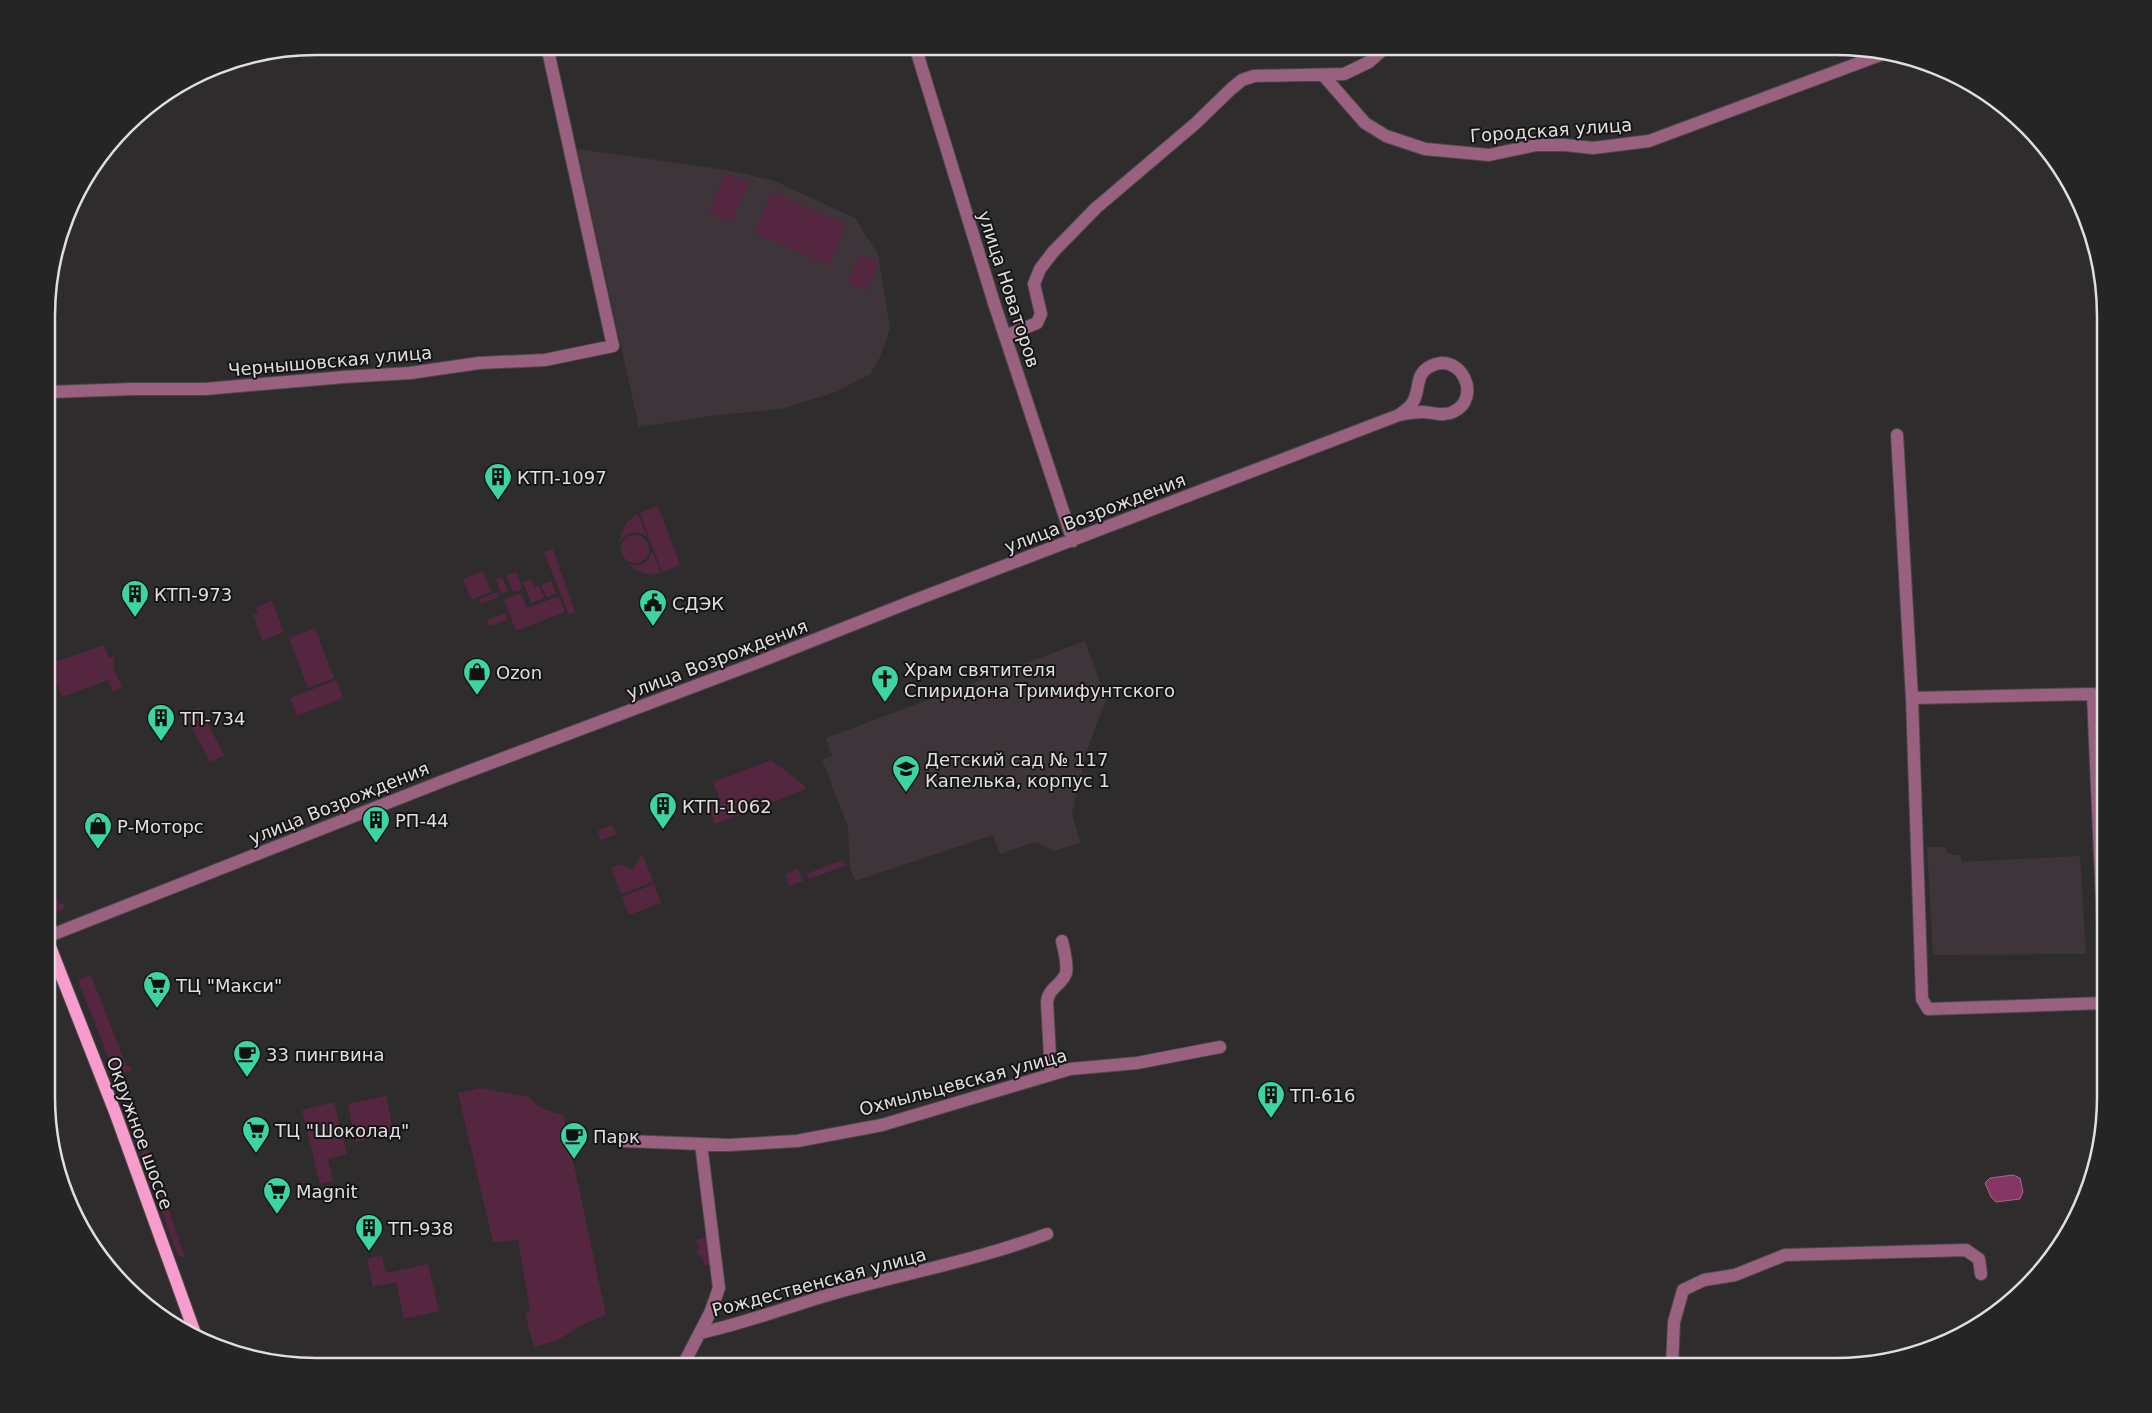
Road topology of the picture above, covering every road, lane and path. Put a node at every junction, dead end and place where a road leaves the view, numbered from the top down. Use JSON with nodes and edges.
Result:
{"nodes":[{"id":1,"x":549,"y":55,"type":"edge"},
{"id":2,"x":918,"y":55,"type":"edge"},
{"id":3,"x":1377,"y":55,"type":"edge"},
{"id":4,"x":1874,"y":58,"type":"edge"},
{"id":5,"x":1323,"y":75,"type":"junction"},
{"id":6,"x":1005,"y":336,"type":"junction"},
{"id":7,"x":55,"y":392,"type":"edge"},
{"id":8,"x":1399,"y":415,"type":"junction"},
{"id":9,"x":1897,"y":435,"type":"dead end"},
{"id":10,"x":1073,"y":541,"type":"junction"},
{"id":11,"x":2097,"y":695,"type":"edge"},
{"id":12,"x":1912,"y":698,"type":"junction"},
{"id":13,"x":55,"y":933,"type":"edge"},
{"id":14,"x":1062,"y":941,"type":"dead end"},
{"id":15,"x":55,"y":962,"type":"edge"},
{"id":16,"x":2097,"y":1003,"type":"edge"},
{"id":17,"x":1220,"y":1047,"type":"dead end"},
{"id":18,"x":1051,"y":1074,"type":"junction"},
{"id":19,"x":625,"y":1141,"type":"dead end"},
{"id":20,"x":701,"y":1144,"type":"junction"},
{"id":21,"x":1047,"y":1234,"type":"dead end"},
{"id":22,"x":1981,"y":1274,"type":"dead end"},
{"id":23,"x":193,"y":1327,"type":"edge"},
{"id":24,"x":700,"y":1333,"type":"junction"},
{"id":25,"x":687,"y":1358,"type":"edge"},
{"id":26,"x":1672,"y":1358,"type":"edge"}],
"edges":[{"from":1,"to":7,"type":"street","name":"Чернышовская улица"},
{"from":2,"to":6,"type":"street","name":"улица Новаторов"},
{"from":3,"to":5,"type":"street"},
{"from":4,"to":5,"type":"street","name":"Городская улица"},
{"from":5,"to":6,"type":"street"},
{"from":6,"to":10,"type":"street","name":"улица Новаторов"},
{"from":8,"to":8,"type":"street","name":"улица Возрождения"},
{"from":8,"to":10,"type":"street","name":"улица Возрождения"},
{"from":9,"to":12,"type":"street"},
{"from":10,"to":13,"type":"street","name":"улица Возрождения"},
{"from":11,"to":12,"type":"street"},
{"from":12,"to":16,"type":"street"},
{"from":14,"to":18,"type":"street"},
{"from":15,"to":23,"type":"main road","name":"Окружное шоссе"},
{"from":17,"to":18,"type":"street","name":"Охмыльцевская улица"},
{"from":18,"to":20,"type":"street","name":"Охмыльцевская улица"},
{"from":19,"to":20,"type":"street","name":"Охмыльцевская улица"},
{"from":20,"to":24,"type":"street","name":"Рождественская улица"},
{"from":21,"to":24,"type":"street","name":"Рождественская улица"},
{"from":22,"to":26,"type":"street"},
{"from":24,"to":25,"type":"street"}]}
